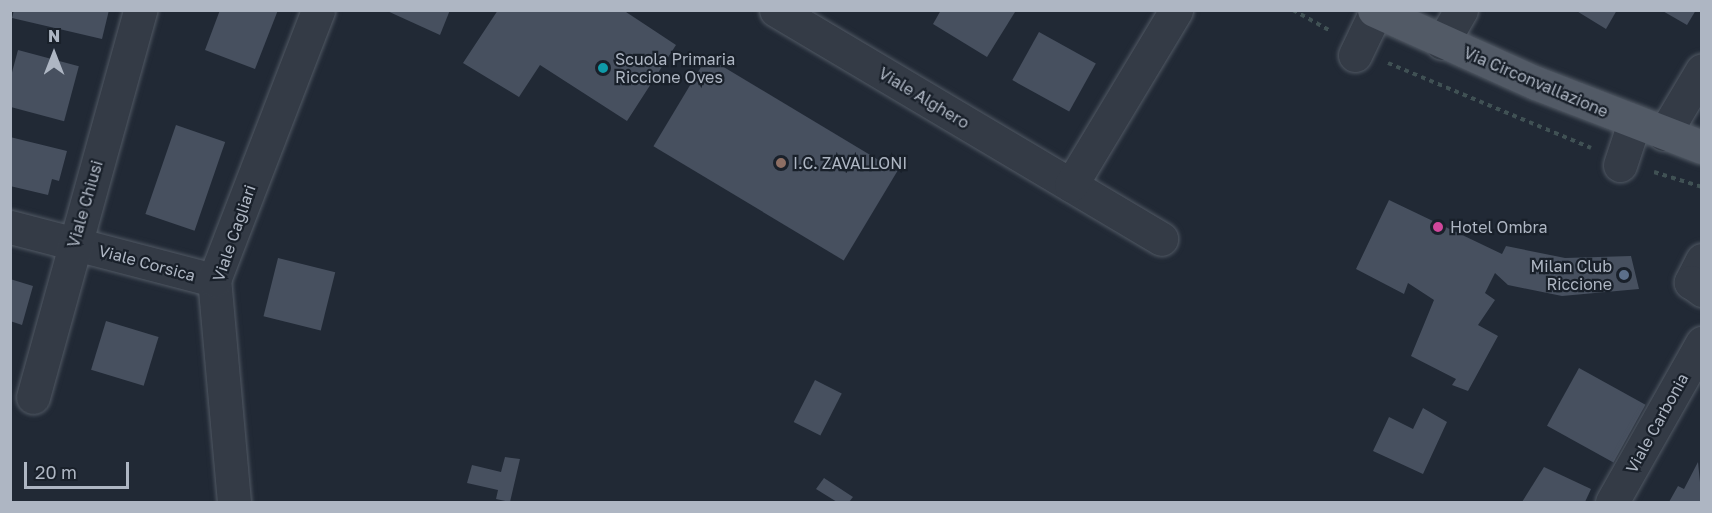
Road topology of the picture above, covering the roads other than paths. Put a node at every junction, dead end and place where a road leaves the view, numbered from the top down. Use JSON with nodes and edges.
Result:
{"nodes":[{"id":1,"x":140,"y":10,"type":"edge"},
{"id":2,"x":318,"y":10,"type":"edge"},
{"id":3,"x":776,"y":10,"type":"edge"},
{"id":4,"x":1176,"y":10,"type":"edge"},
{"id":5,"x":1461,"y":10,"type":"edge"},
{"id":6,"x":1375,"y":11,"type":"edge"},
{"id":7,"x":1443,"y":43,"type":"junction"},
{"id":8,"x":1357,"y":51,"type":"road end"},
{"id":9,"x":1701,"y":70,"type":"edge"},
{"id":10,"x":1634,"y":123,"type":"junction"},
{"id":11,"x":1664,"y":134,"type":"junction"},
{"id":12,"x":1701,"y":147,"type":"edge"},
{"id":13,"x":1621,"y":163,"type":"road end"},
{"id":14,"x":1071,"y":185,"type":"junction"},
{"id":15,"x":10,"y":227,"type":"edge"},
{"id":16,"x":1161,"y":239,"type":"dead end"},
{"id":17,"x":74,"y":244,"type":"junction"},
{"id":18,"x":1701,"y":260,"type":"edge"},
{"id":19,"x":214,"y":280,"type":"junction"},
{"id":20,"x":1701,"y":291,"type":"edge"},
{"id":21,"x":1701,"y":343,"type":"edge"},
{"id":22,"x":33,"y":397,"type":"dead end"},
{"id":23,"x":234,"y":502,"type":"edge"},
{"id":24,"x":1612,"y":502,"type":"edge"}],
"edges":[{"from":1,"to":17,"type":"street","name":"Viale Chiusi"},
{"from":2,"to":19,"type":"street","name":"Viale Cagliari"},
{"from":3,"to":14,"type":"street","name":"Viale Alghero"},
{"from":4,"to":14,"type":"street"},
{"from":5,"to":7,"type":"street"},
{"from":6,"to":7,"type":"main road","name":"Via Circonvallazione"},
{"from":6,"to":8,"type":"street"},
{"from":7,"to":10,"type":"main road","name":"Via Circonvallazione"},
{"from":9,"to":11,"type":"street"},
{"from":10,"to":11,"type":"main road","name":"Via Circonvallazione"},
{"from":10,"to":13,"type":"street"},
{"from":11,"to":12,"type":"main road","name":"Via Circonvallazione"},
{"from":14,"to":16,"type":"street","name":"Viale Alghero"},
{"from":15,"to":17,"type":"street","name":"Viale Corsica"},
{"from":17,"to":19,"type":"street","name":"Viale Corsica"},
{"from":17,"to":22,"type":"street","name":"Viale Chiusi"},
{"from":18,"to":20,"type":"street"},
{"from":19,"to":23,"type":"street","name":"Viale Cagliari"},
{"from":21,"to":24,"type":"street","name":"Viale Carbonia"}]}
